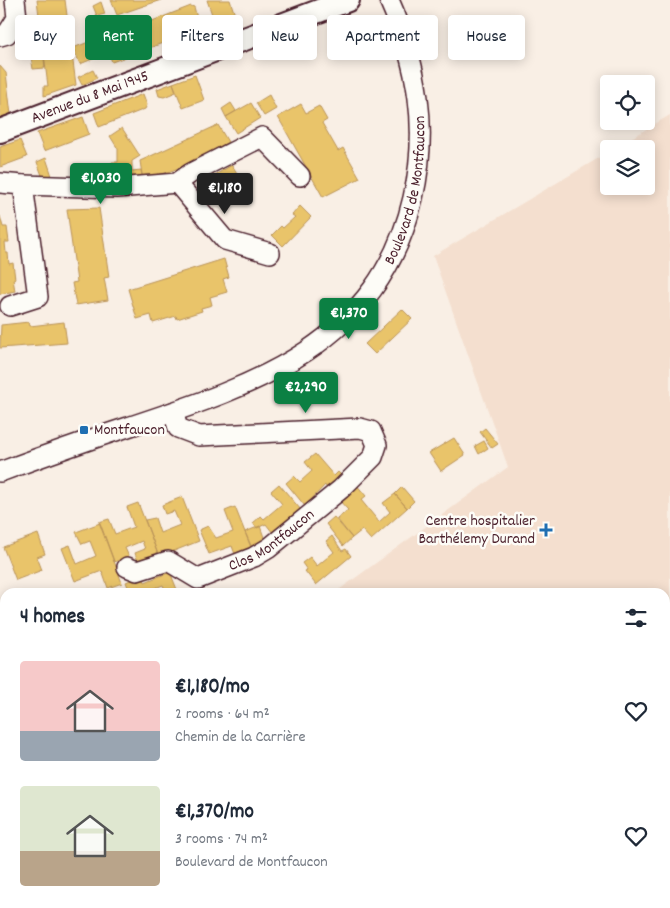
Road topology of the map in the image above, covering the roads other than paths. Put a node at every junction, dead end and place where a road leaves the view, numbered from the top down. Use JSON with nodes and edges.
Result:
{"nodes":[{"id":1,"x":15,"y":0,"type":"edge"},
{"id":2,"x":348,"y":0,"type":"edge"},
{"id":3,"x":389,"y":0,"type":"edge"},
{"id":4,"x":0,"y":36,"type":"edge"},
{"id":5,"x":0,"y":130,"type":"edge"},
{"id":6,"x":300,"y":176,"type":"dead end"},
{"id":7,"x":0,"y":183,"type":"edge"},
{"id":8,"x":177,"y":183,"type":"junction"},
{"id":9,"x":23,"y":185,"type":"junction"},
{"id":10,"x":270,"y":254,"type":"dead end"},
{"id":11,"x":10,"y":306,"type":"dead end"},
{"id":12,"x":173,"y":412,"type":"junction"},
{"id":13,"x":0,"y":472,"type":"edge"},
{"id":14,"x":127,"y":567,"type":"dead end"}],
"edges":[{"from":1,"to":4,"type":"street"},
{"from":2,"to":5,"type":"main road","name":"Avenue du 8 Mai 1945"},
{"from":3,"to":12,"type":"street","name":"Boulevard de Montfaucon"},
{"from":6,"to":8,"type":"street"},
{"from":7,"to":9,"type":"street"},
{"from":8,"to":9,"type":"street"},
{"from":8,"to":10,"type":"street"},
{"from":9,"to":11,"type":"street"},
{"from":12,"to":13,"type":"street","name":"Boulevard de Montfaucon"},
{"from":12,"to":14,"type":"street","name":"Clos Montfaucon"}]}
